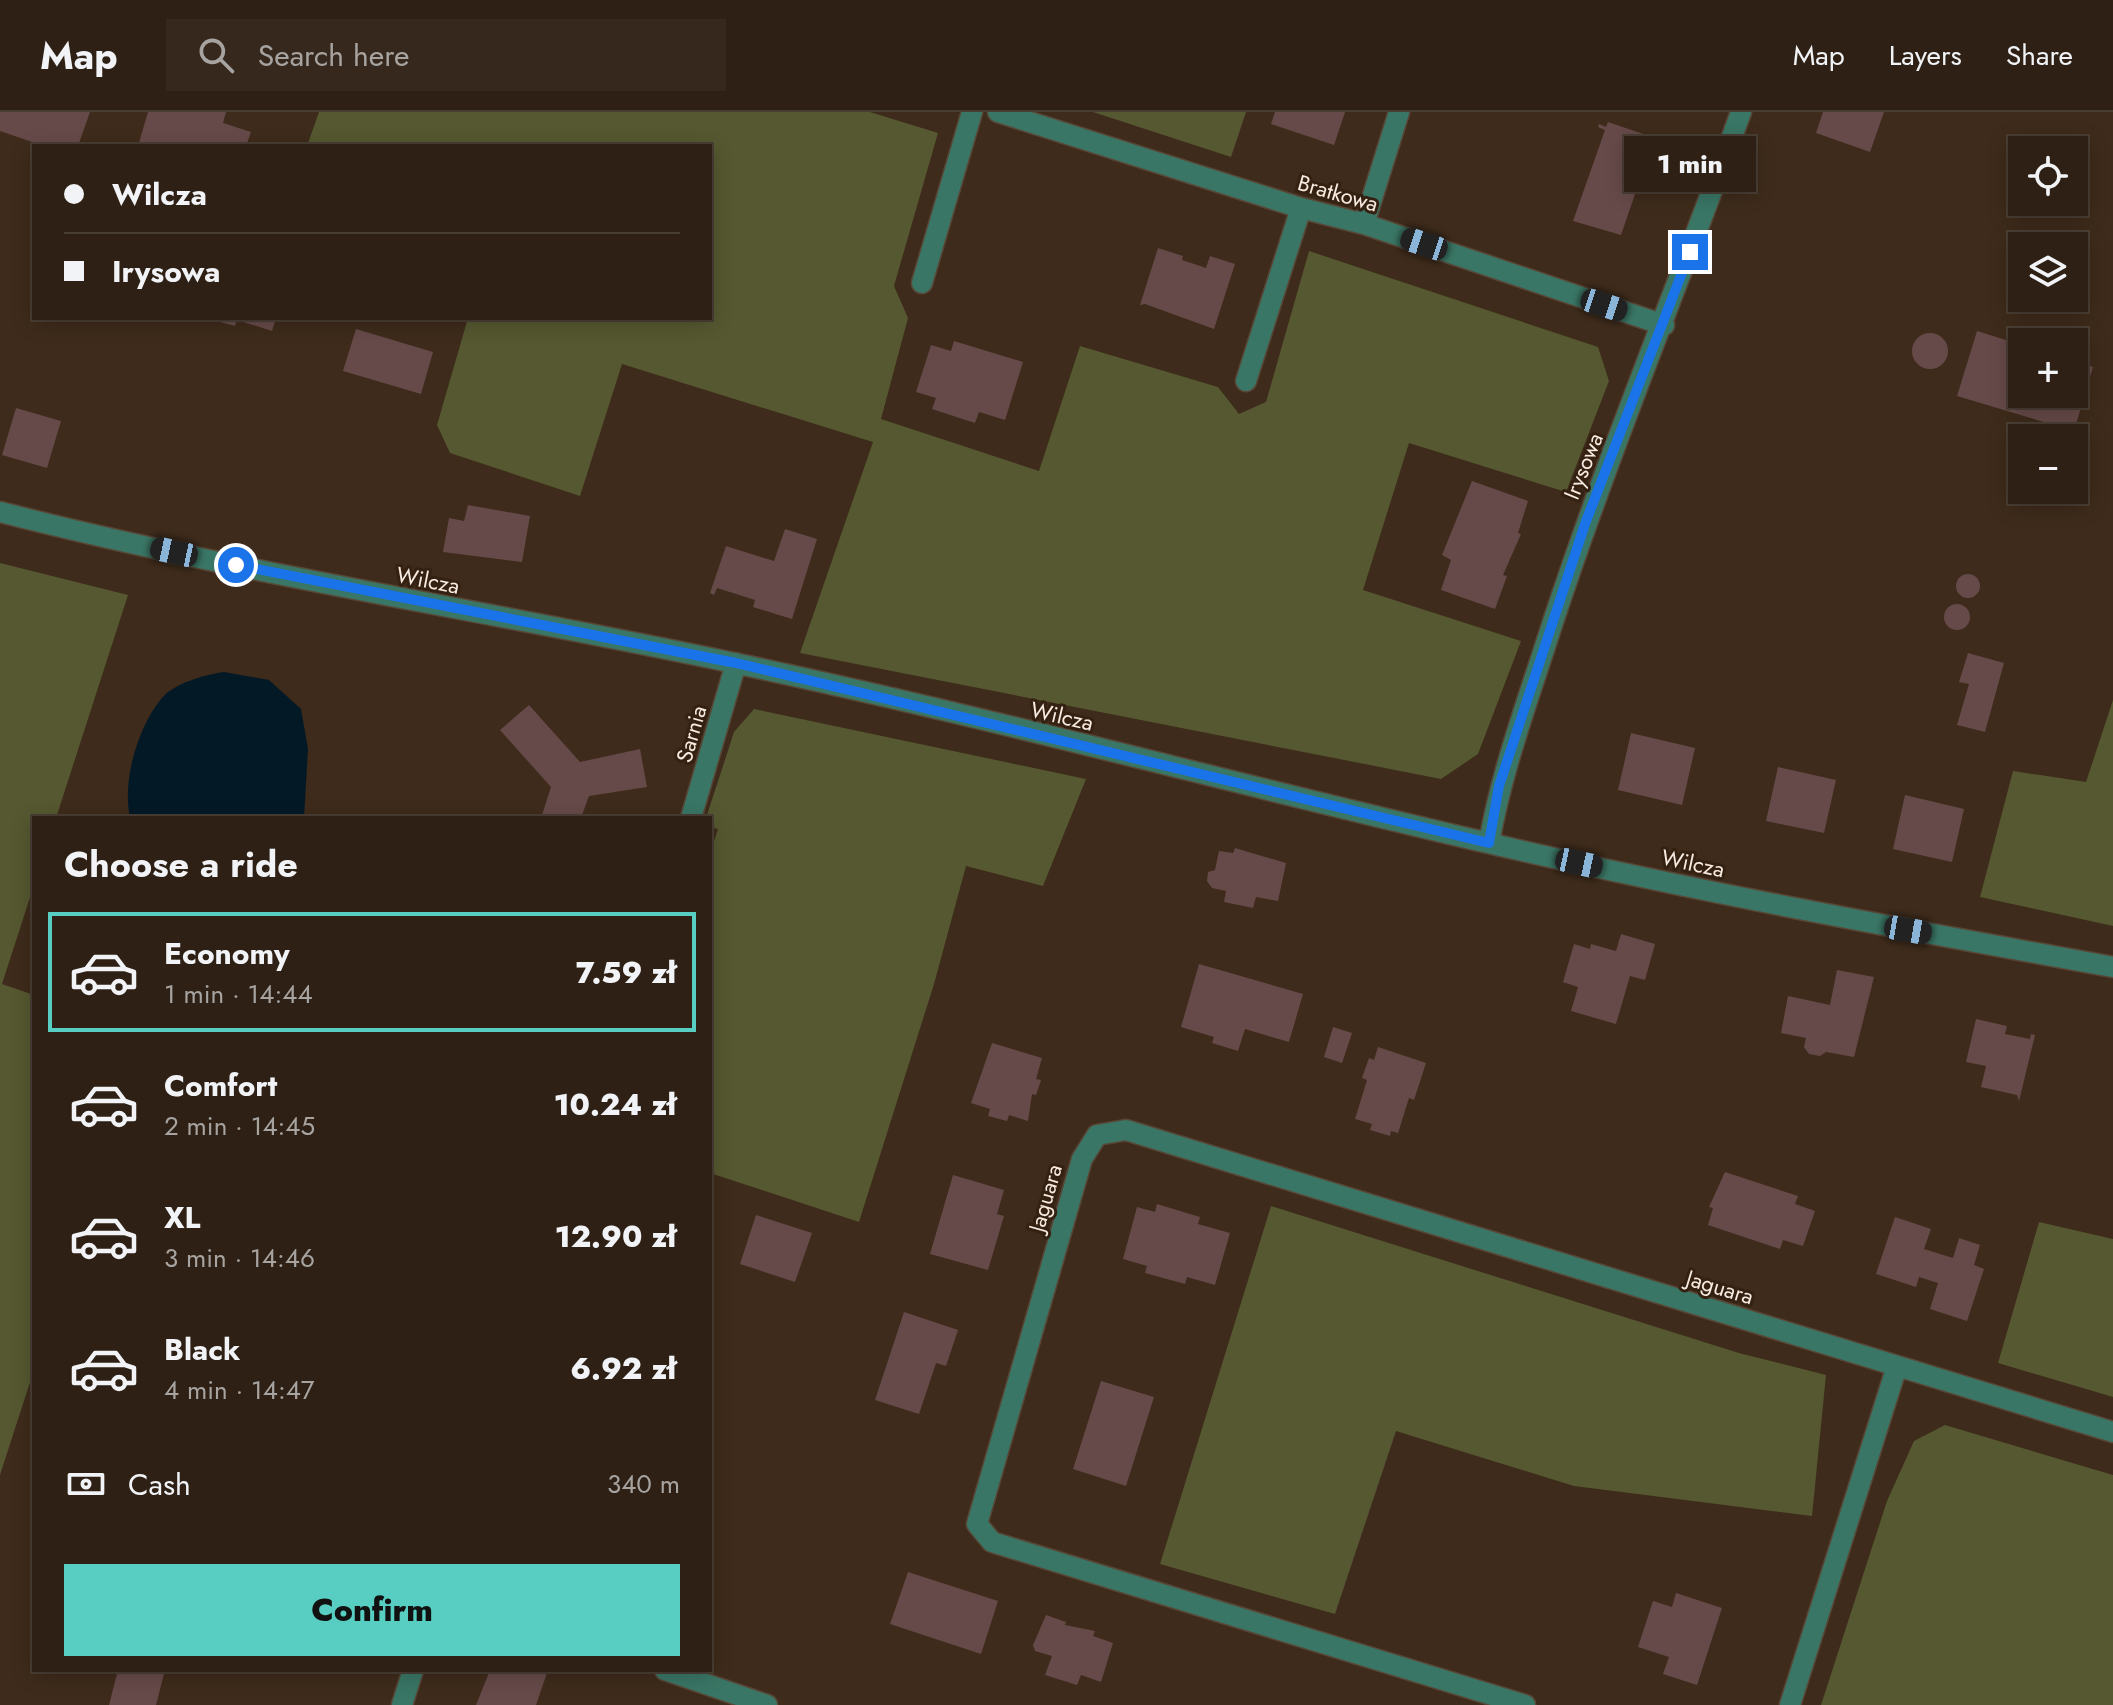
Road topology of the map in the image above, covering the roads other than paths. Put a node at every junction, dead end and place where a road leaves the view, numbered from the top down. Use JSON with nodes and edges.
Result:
{"nodes":[{"id":1,"x":972,"y":112,"type":"edge"},
{"id":2,"x":998,"y":112,"type":"edge"},
{"id":3,"x":1399,"y":112,"type":"edge"},
{"id":4,"x":1741,"y":112,"type":"edge"},
{"id":5,"x":1301,"y":208,"type":"junction"},
{"id":6,"x":1364,"y":224,"type":"junction"},
{"id":7,"x":922,"y":283,"type":"dead end"},
{"id":8,"x":1664,"y":325,"type":"junction"},
{"id":9,"x":1246,"y":381,"type":"dead end"},
{"id":10,"x":0,"y":512,"type":"edge"},
{"id":11,"x":736,"y":663,"type":"junction"},
{"id":12,"x":692,"y":816,"type":"edge"},
{"id":13,"x":1489,"y":843,"type":"junction"},
{"id":14,"x":2113,"y":967,"type":"edge"},
{"id":15,"x":1897,"y":1366,"type":"junction"},
{"id":16,"x":2113,"y":1432,"type":"edge"},
{"id":17,"x":412,"y":1672,"type":"edge"},
{"id":18,"x":671,"y":1672,"type":"edge"},
{"id":19,"x":402,"y":1705,"type":"edge"},
{"id":20,"x":767,"y":1705,"type":"edge"},
{"id":21,"x":1525,"y":1705,"type":"edge"},
{"id":22,"x":1790,"y":1705,"type":"edge"}],
"edges":[{"from":1,"to":7,"type":"street"},
{"from":2,"to":5,"type":"street","name":"Bratkowa"},
{"from":3,"to":6,"type":"street"},
{"from":4,"to":8,"type":"street","name":"Irysowa"},
{"from":5,"to":6,"type":"street","name":"Bratkowa"},
{"from":5,"to":9,"type":"street"},
{"from":6,"to":8,"type":"street","name":"Bratkowa"},
{"from":8,"to":13,"type":"street","name":"Irysowa"},
{"from":10,"to":11,"type":"street","name":"Wilcza"},
{"from":11,"to":12,"type":"street","name":"Sarnia"},
{"from":11,"to":13,"type":"street","name":"Wilcza"},
{"from":13,"to":14,"type":"street","name":"Wilcza"},
{"from":15,"to":16,"type":"street","name":"Jaguara"},
{"from":15,"to":21,"type":"street","name":"Jaguara"},
{"from":15,"to":22,"type":"street"},
{"from":17,"to":19,"type":"street"},
{"from":18,"to":20,"type":"street"}]}
